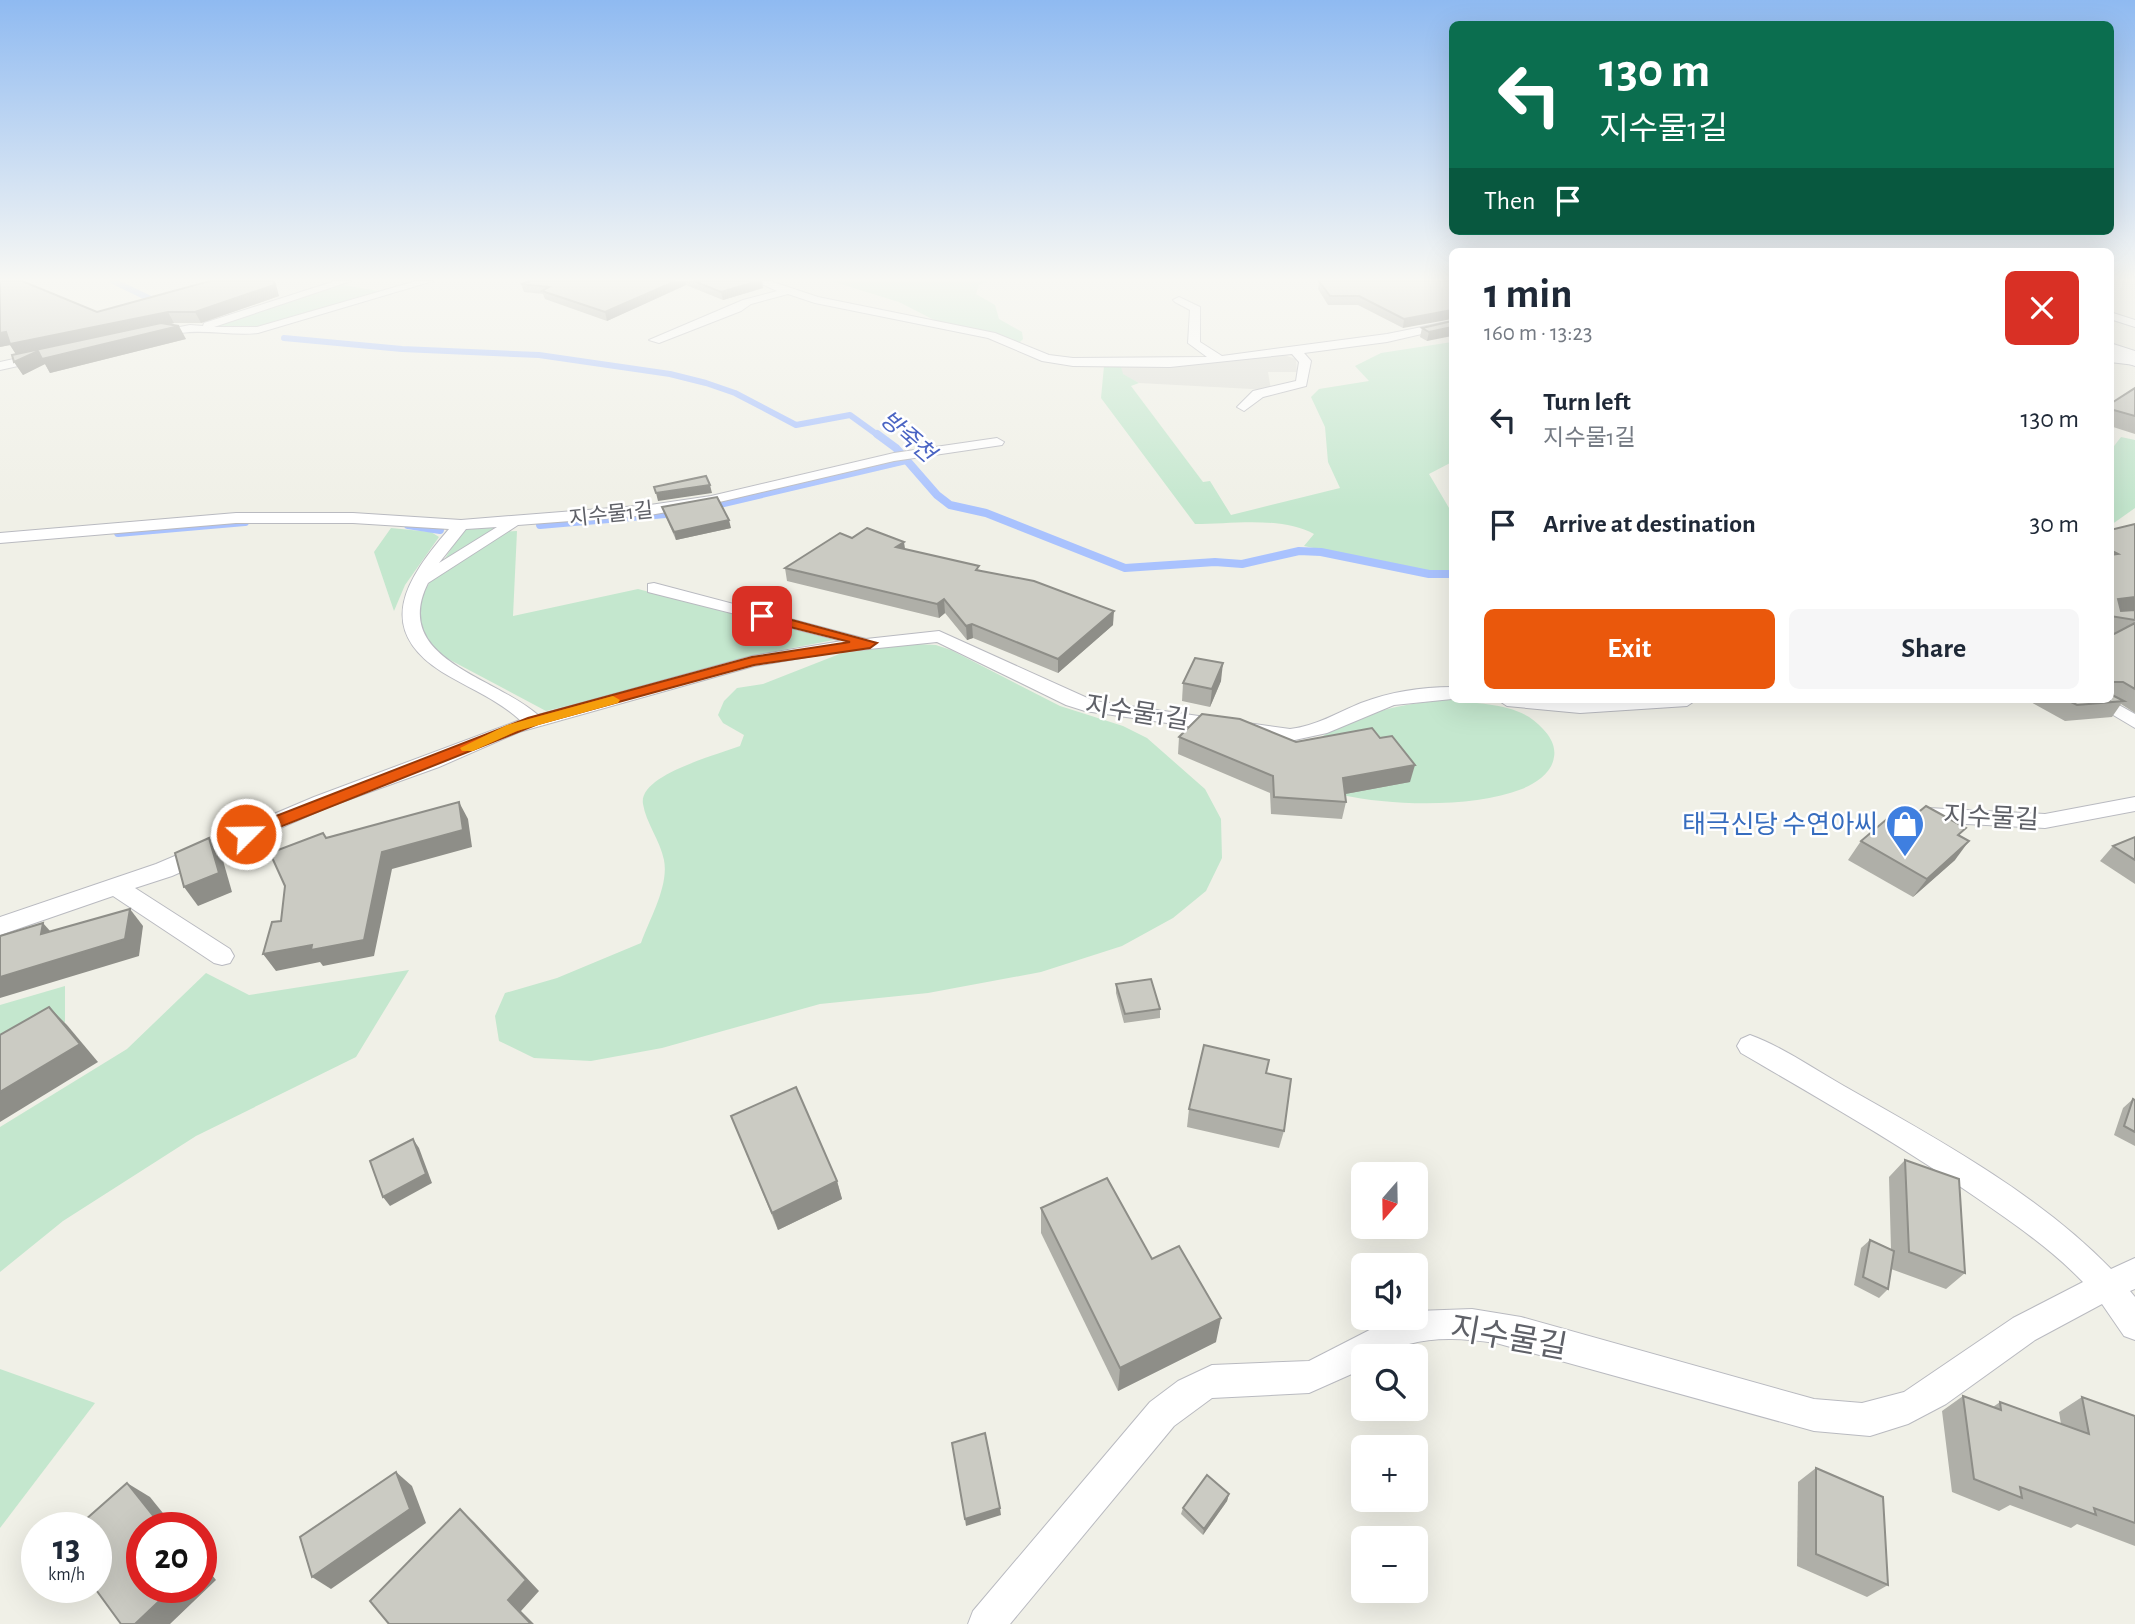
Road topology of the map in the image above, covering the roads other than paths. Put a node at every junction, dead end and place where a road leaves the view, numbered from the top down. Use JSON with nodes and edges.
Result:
{"nodes":[{"id":1,"x":44,"y":357,"type":"edge"},
{"id":2,"x":1043,"y":357,"type":"edge"},
{"id":3,"x":1216,"y":357,"type":"edge"},
{"id":4,"x":1240,"y":357,"type":"edge"},
{"id":5,"x":1301,"y":357,"type":"edge"},
{"id":6,"x":2114,"y":358,"type":"edge"},
{"id":7,"x":1219,"y":359,"type":"junction"},
{"id":8,"x":2135,"y":360,"type":"edge"},
{"id":9,"x":1126,"y":364,"type":"junction"},
{"id":10,"x":0,"y":366,"type":"edge"},
{"id":11,"x":1208,"y":373,"type":"dead end"},
{"id":12,"x":1244,"y":407,"type":"dead end"},
{"id":13,"x":997,"y":442,"type":"dead end"},
{"id":14,"x":513,"y":523,"type":"junction"},
{"id":15,"x":461,"y":525,"type":"junction"},
{"id":16,"x":0,"y":538,"type":"edge"},
{"id":17,"x":420,"y":582,"type":"junction"},
{"id":18,"x":654,"y":588,"type":"dead end"},
{"id":19,"x":870,"y":643,"type":"junction"},
{"id":20,"x":1449,"y":693,"type":"edge"},
{"id":21,"x":1538,"y":703,"type":"edge"},
{"id":22,"x":1641,"y":703,"type":"edge"},
{"id":23,"x":2102,"y":703,"type":"edge"},
{"id":24,"x":533,"y":721,"type":"junction"},
{"id":25,"x":2135,"y":722,"type":"edge"},
{"id":26,"x":2135,"y":804,"type":"edge"},
{"id":27,"x":1928,"y":815,"type":"edge"},
{"id":28,"x":117,"y":888,"type":"junction"},
{"id":29,"x":0,"y":926,"type":"edge"},
{"id":30,"x":222,"y":956,"type":"dead end"},
{"id":31,"x":1750,"y":1046,"type":"dead end"},
{"id":32,"x":2121,"y":1280,"type":"edge"},
{"id":33,"x":2135,"y":1325,"type":"edge"},
{"id":34,"x":986,"y":1624,"type":"edge"}],
"edges":[{"from":1,"to":10,"type":"lane"},
{"from":2,"to":9,"type":"lane"},
{"from":3,"to":7,"type":"lane"},
{"from":4,"to":7,"type":"lane"},
{"from":5,"to":12,"type":"lane"},
{"from":6,"to":8,"type":"lane"},
{"from":7,"to":9,"type":"lane"},
{"from":9,"to":11,"type":"lane"},
{"from":13,"to":14,"type":"lane","name":"지수물1길"},
{"from":14,"to":15,"type":"lane","name":"지수물1길"},
{"from":14,"to":17,"type":"lane","name":"지수물1길"},
{"from":15,"to":16,"type":"lane","name":"지수물1길"},
{"from":15,"to":17,"type":"lane"},
{"from":17,"to":24,"type":"lane"},
{"from":18,"to":19,"type":"lane","name":"지수물1길"},
{"from":19,"to":20,"type":"lane","name":"지수물1길"},
{"from":19,"to":24,"type":"lane","name":"지수물1길"},
{"from":21,"to":22,"type":"lane"},
{"from":23,"to":25,"type":"lane"},
{"from":24,"to":28,"type":"lane","name":"지수물1길"},
{"from":26,"to":27,"type":"lane","name":"지수물길"},
{"from":28,"to":29,"type":"lane","name":"지수물1길"},
{"from":28,"to":30,"type":"lane"},
{"from":31,"to":32,"type":"lane"},
{"from":32,"to":33,"type":"lane"},
{"from":32,"to":34,"type":"lane","name":"지수물길"}]}
